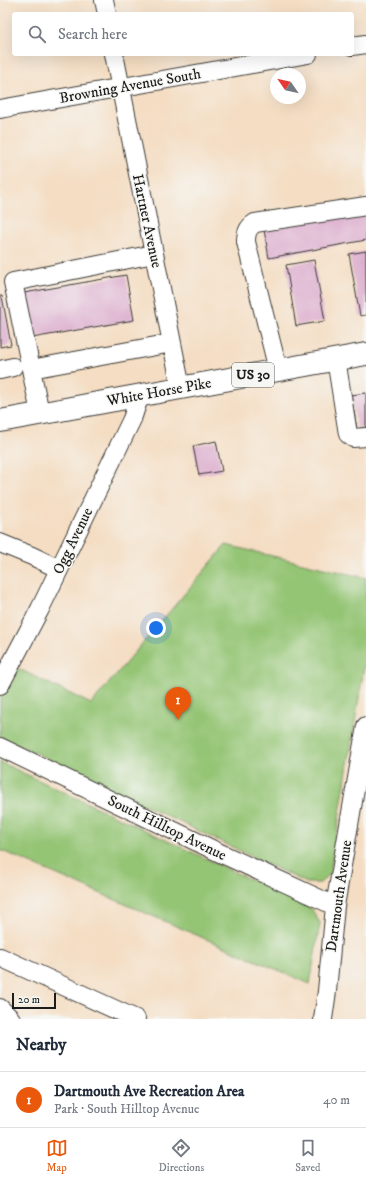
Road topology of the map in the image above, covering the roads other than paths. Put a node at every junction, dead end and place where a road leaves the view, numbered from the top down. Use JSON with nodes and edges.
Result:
{"nodes":[{"id":1,"x":104,"y":0,"type":"edge"},
{"id":2,"x":107,"y":12,"type":"edge"},
{"id":3,"x":366,"y":44,"type":"edge"},
{"id":4,"x":354,"y":46,"type":"edge"},
{"id":5,"x":114,"y":56,"type":"edge"},
{"id":6,"x":297,"y":56,"type":"edge"},
{"id":7,"x":120,"y":87,"type":"junction"},
{"id":8,"x":0,"y":109,"type":"edge"},
{"id":9,"x":366,"y":206,"type":"edge"},
{"id":10,"x":154,"y":254,"type":"junction"},
{"id":11,"x":172,"y":343,"type":"junction"},
{"id":12,"x":366,"y":354,"type":"edge"},
{"id":13,"x":336,"y":359,"type":"junction"},
{"id":14,"x":31,"y":369,"type":"junction"},
{"id":15,"x":278,"y":370,"type":"junction"},
{"id":16,"x":181,"y":388,"type":"junction"},
{"id":17,"x":140,"y":395,"type":"junction"},
{"id":18,"x":40,"y":413,"type":"junction"},
{"id":19,"x":0,"y":421,"type":"edge"},
{"id":20,"x":366,"y":436,"type":"edge"},
{"id":21,"x":0,"y":543,"type":"edge"},
{"id":22,"x":60,"y":569,"type":"junction"},
{"id":23,"x":1,"y":681,"type":"edge"},
{"id":24,"x":366,"y":726,"type":"edge"},
{"id":25,"x":0,"y":747,"type":"edge"},
{"id":26,"x":336,"y":906,"type":"junction"},
{"id":27,"x":0,"y":957,"type":"edge"},
{"id":28,"x":0,"y":1008,"type":"edge"},
{"id":29,"x":11,"y":1019,"type":"edge"},
{"id":30,"x":136,"y":1019,"type":"edge"},
{"id":31,"x":323,"y":1019,"type":"edge"}],
"edges":[{"from":1,"to":2,"type":"street"},
{"from":3,"to":4,"type":"street"},
{"from":5,"to":7,"type":"street","name":"Hartner Avenue"},
{"from":6,"to":7,"type":"street","name":"Browning Avenue South"},
{"from":7,"to":8,"type":"street","name":"Browning Avenue South"},
{"from":7,"to":10,"type":"street","name":"Hartner Avenue"},
{"from":9,"to":15,"type":"street"},
{"from":10,"to":11,"type":"street","name":"Hartner Avenue"},
{"from":10,"to":14,"type":"street"},
{"from":11,"to":14,"type":"street"},
{"from":11,"to":16,"type":"street","name":"Hartner Avenue"},
{"from":12,"to":13,"type":"highway","name":"White Horse Pike","number":"US 30"},
{"from":13,"to":15,"type":"highway","name":"White Horse Pike","number":"US 30"},
{"from":13,"to":20,"type":"street"},
{"from":14,"to":18,"type":"street"},
{"from":15,"to":16,"type":"highway","name":"White Horse Pike","number":"US 30"},
{"from":16,"to":17,"type":"highway","name":"White Horse Pike","number":"US 30"},
{"from":17,"to":18,"type":"highway","name":"White Horse Pike","number":"US 30"},
{"from":17,"to":22,"type":"street","name":"Ogg Avenue"},
{"from":18,"to":19,"type":"highway","name":"White Horse Pike","number":"US 30"},
{"from":21,"to":22,"type":"street"},
{"from":22,"to":23,"type":"street","name":"Ogg Avenue"},
{"from":24,"to":26,"type":"street","name":"Dartmouth Avenue"},
{"from":25,"to":26,"type":"street","name":"South Hilltop Avenue"},
{"from":26,"to":31,"type":"street","name":"Dartmouth Avenue"},
{"from":27,"to":30,"type":"street"},
{"from":28,"to":29,"type":"street"}]}
